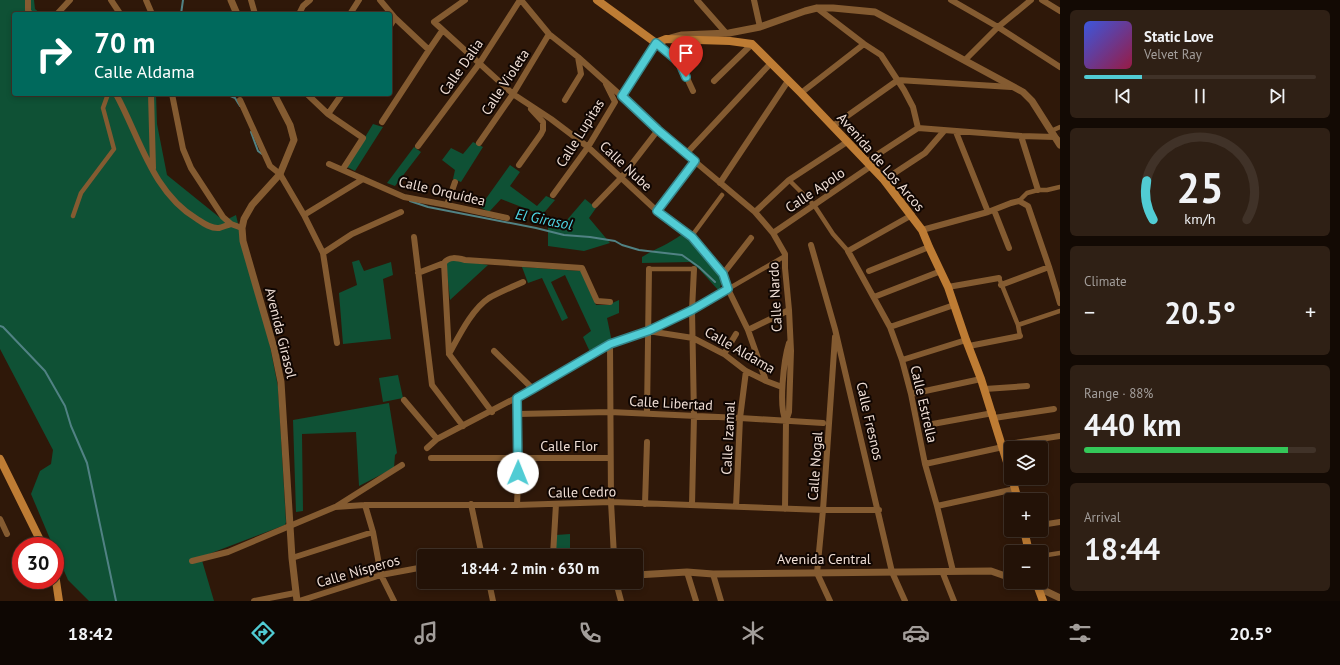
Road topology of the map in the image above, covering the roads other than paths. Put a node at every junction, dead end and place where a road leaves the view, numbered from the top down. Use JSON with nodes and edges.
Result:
{"nodes":[{"id":1,"x":28,"y":0,"type":"edge"},
{"id":2,"x":70,"y":0,"type":"edge"},
{"id":3,"x":111,"y":0,"type":"edge"},
{"id":4,"x":146,"y":0,"type":"edge"},
{"id":5,"x":231,"y":0,"type":"edge"},
{"id":6,"x":251,"y":0,"type":"edge"},
{"id":7,"x":310,"y":0,"type":"edge"},
{"id":8,"x":360,"y":0,"type":"edge"},
{"id":9,"x":380,"y":0,"type":"edge"},
{"id":10,"x":465,"y":0,"type":"edge"},
{"id":11,"x":520,"y":0,"type":"edge"},
{"id":12,"x":697,"y":0,"type":"edge"},
{"id":13,"x":754,"y":0,"type":"edge"},
{"id":14,"x":951,"y":0,"type":"edge"},
{"id":15,"x":1031,"y":0,"type":"edge"},
{"id":16,"x":1042,"y":0,"type":"edge"},
{"id":17,"x":600,"y":1,"type":"edge"},
{"id":18,"x":817,"y":8,"type":"junction"},
{"id":19,"x":1060,"y":11,"type":"edge"},
{"id":20,"x":29,"y":12,"type":"edge"},
{"id":21,"x":59,"y":12,"type":"edge"},
{"id":22,"x":119,"y":12,"type":"dead end"},
{"id":23,"x":151,"y":12,"type":"edge"},
{"id":24,"x":236,"y":12,"type":"edge"},
{"id":25,"x":254,"y":12,"type":"edge"},
{"id":26,"x":300,"y":12,"type":"edge"},
{"id":27,"x":351,"y":12,"type":"edge"},
{"id":28,"x":391,"y":12,"type":"edge"},
{"id":29,"x":392,"y":14,"type":"edge"},
{"id":30,"x":396,"y":18,"type":"junction"},
{"id":31,"x":392,"y":23,"type":"edge"},
{"id":32,"x":760,"y":27,"type":"junction"},
{"id":33,"x":998,"y":27,"type":"junction"},
{"id":34,"x":442,"y":31,"type":"junction"},
{"id":35,"x":726,"y":33,"type":"junction"},
{"id":36,"x":549,"y":34,"type":"junction"},
{"id":37,"x":666,"y":39,"type":"junction"},
{"id":38,"x":656,"y":43,"type":"junction"},
{"id":39,"x":752,"y":44,"type":"junction"},
{"id":40,"x":864,"y":44,"type":"junction"},
{"id":41,"x":428,"y":50,"type":"junction"},
{"id":42,"x":578,"y":57,"type":"junction"},
{"id":43,"x":965,"y":60,"type":"junction"},
{"id":44,"x":771,"y":63,"type":"junction"},
{"id":45,"x":479,"y":64,"type":"junction"},
{"id":46,"x":1060,"y":67,"type":"edge"},
{"id":47,"x":714,"y":80,"type":"dead end"},
{"id":48,"x":898,"y":80,"type":"junction"},
{"id":49,"x":604,"y":81,"type":"junction"},
{"id":50,"x":788,"y":81,"type":"junction"},
{"id":51,"x":1011,"y":86,"type":"junction"},
{"id":52,"x":693,"y":91,"type":"dead end"},
{"id":53,"x":801,"y":93,"type":"junction"},
{"id":54,"x":513,"y":94,"type":"junction"},
{"id":55,"x":107,"y":96,"type":"edge"},
{"id":56,"x":117,"y":96,"type":"edge"},
{"id":57,"x":151,"y":96,"type":"edge"},
{"id":58,"x":172,"y":96,"type":"edge"},
{"id":59,"x":275,"y":96,"type":"edge"},
{"id":60,"x":309,"y":96,"type":"edge"},
{"id":61,"x":341,"y":96,"type":"edge"},
{"id":62,"x":622,"y":96,"type":"junction"},
{"id":63,"x":240,"y":100,"type":"dead end"},
{"id":64,"x":523,"y":100,"type":"junction"},
{"id":65,"x":565,"y":100,"type":"dead end"},
{"id":66,"x":328,"y":114,"type":"junction"},
{"id":67,"x":382,"y":122,"type":"dead end"},
{"id":68,"x":832,"y":126,"type":"junction"},
{"id":69,"x":1060,"y":127,"type":"edge"},
{"id":70,"x":918,"y":128,"type":"junction"},
{"id":71,"x":658,"y":130,"type":"junction"},
{"id":72,"x":944,"y":130,"type":"junction"},
{"id":73,"x":956,"y":132,"type":"junction"},
{"id":74,"x":1021,"y":136,"type":"junction"},
{"id":75,"x":1055,"y":137,"type":"edge"},
{"id":76,"x":847,"y":142,"type":"junction"},
{"id":77,"x":479,"y":143,"type":"dead end"},
{"id":78,"x":418,"y":146,"type":"dead end"},
{"id":79,"x":1060,"y":146,"type":"edge"},
{"id":80,"x":588,"y":148,"type":"junction"},
{"id":81,"x":686,"y":154,"type":"junction"},
{"id":82,"x":695,"y":161,"type":"junction"},
{"id":83,"x":329,"y":164,"type":"dead end"},
{"id":84,"x":869,"y":164,"type":"junction"},
{"id":85,"x":519,"y":165,"type":"dead end"},
{"id":86,"x":343,"y":170,"type":"junction"},
{"id":87,"x":153,"y":172,"type":"junction"},
{"id":88,"x":280,"y":174,"type":"junction"},
{"id":89,"x":621,"y":178,"type":"junction"},
{"id":90,"x":363,"y":180,"type":"junction"},
{"id":91,"x":789,"y":180,"type":"junction"},
{"id":92,"x":884,"y":180,"type":"junction"},
{"id":93,"x":455,"y":182,"type":"dead end"},
{"id":94,"x":720,"y":183,"type":"junction"},
{"id":95,"x":1060,"y":186,"type":"edge"},
{"id":96,"x":1038,"y":190,"type":"junction"},
{"id":97,"x":553,"y":195,"type":"dead end"},
{"id":98,"x":722,"y":195,"type":"dead end"},
{"id":99,"x":1019,"y":201,"type":"junction"},
{"id":100,"x":447,"y":205,"type":"junction"},
{"id":101,"x":814,"y":205,"type":"junction"},
{"id":102,"x":595,"y":206,"type":"dead end"},
{"id":103,"x":657,"y":211,"type":"junction"},
{"id":104,"x":991,"y":211,"type":"junction"},
{"id":105,"x":401,"y":212,"type":"dead end"},
{"id":106,"x":754,"y":212,"type":"junction"},
{"id":107,"x":304,"y":215,"type":"junction"},
{"id":108,"x":912,"y":215,"type":"junction"},
{"id":109,"x":72,"y":216,"type":"dead end"},
{"id":110,"x":507,"y":218,"type":"dead end"},
{"id":111,"x":231,"y":224,"type":"junction"},
{"id":112,"x":242,"y":228,"type":"junction"},
{"id":113,"x":922,"y":230,"type":"junction"},
{"id":114,"x":773,"y":233,"type":"junction"},
{"id":115,"x":414,"y":237,"type":"dead end"},
{"id":116,"x":692,"y":237,"type":"junction"},
{"id":117,"x":751,"y":238,"type":"dead end"},
{"id":118,"x":811,"y":245,"type":"dead end"},
{"id":119,"x":929,"y":247,"type":"junction"},
{"id":120,"x":1009,"y":248,"type":"dead end"},
{"id":121,"x":848,"y":251,"type":"junction"},
{"id":122,"x":323,"y":253,"type":"junction"},
{"id":123,"x":785,"y":255,"type":"junction"},
{"id":124,"x":444,"y":263,"type":"junction"},
{"id":125,"x":1049,"y":267,"type":"junction"},
{"id":126,"x":649,"y":269,"type":"joint"},
{"id":127,"x":694,"y":269,"type":"joint"},
{"id":128,"x":869,"y":271,"type":"dead end"},
{"id":129,"x":941,"y":271,"type":"junction"},
{"id":130,"x":418,"y":273,"type":"junction"},
{"id":131,"x":723,"y":274,"type":"junction"},
{"id":132,"x":999,"y":278,"type":"joint"},
{"id":133,"x":523,"y":282,"type":"dead end"},
{"id":134,"x":1001,"y":285,"type":"junction"},
{"id":135,"x":948,"y":287,"type":"junction"},
{"id":136,"x":728,"y":289,"type":"junction"},
{"id":137,"x":874,"y":296,"type":"junction"},
{"id":138,"x":610,"y":302,"type":"dead end"},
{"id":139,"x":1060,"y":303,"type":"edge"},
{"id":140,"x":954,"y":305,"type":"junction"},
{"id":141,"x":692,"y":310,"type":"junction"},
{"id":142,"x":790,"y":310,"type":"junction"},
{"id":143,"x":1060,"y":311,"type":"edge"},
{"id":144,"x":1018,"y":325,"type":"junction"},
{"id":145,"x":890,"y":327,"type":"junction"},
{"id":146,"x":835,"y":329,"type":"junction"},
{"id":147,"x":748,"y":330,"type":"junction"},
{"id":148,"x":648,"y":331,"type":"junction"},
{"id":149,"x":736,"y":334,"type":"dead end"},
{"id":150,"x":1020,"y":336,"type":"joint"},
{"id":151,"x":693,"y":338,"type":"junction"},
{"id":152,"x":790,"y":339,"type":"junction"},
{"id":153,"x":337,"y":343,"type":"dead end"},
{"id":154,"x":967,"y":343,"type":"junction"},
{"id":155,"x":610,"y":344,"type":"junction"},
{"id":156,"x":494,"y":351,"type":"dead end"},
{"id":157,"x":449,"y":354,"type":"junction"},
{"id":158,"x":724,"y":354,"type":"junction"},
{"id":159,"x":902,"y":360,"type":"junction"},
{"id":160,"x":746,"y":371,"type":"junction"},
{"id":161,"x":982,"y":379,"type":"junction"},
{"id":162,"x":766,"y":381,"type":"junction"},
{"id":163,"x":1027,"y":386,"type":"dead end"},
{"id":164,"x":782,"y":387,"type":"junction"},
{"id":165,"x":533,"y":389,"type":"junction"},
{"id":166,"x":985,"y":389,"type":"junction"},
{"id":167,"x":911,"y":394,"type":"junction"},
{"id":168,"x":517,"y":398,"type":"junction"},
{"id":169,"x":404,"y":400,"type":"dead end"},
{"id":170,"x":1054,"y":409,"type":"dead end"},
{"id":171,"x":492,"y":412,"type":"junction"},
{"id":172,"x":610,"y":412,"type":"junction"},
{"id":173,"x":647,"y":413,"type":"junction"},
{"id":174,"x":518,"y":414,"type":"junction"},
{"id":175,"x":694,"y":416,"type":"junction"},
{"id":176,"x":994,"y":416,"type":"junction"},
{"id":177,"x":740,"y":418,"type":"junction"},
{"id":178,"x":786,"y":421,"type":"junction"},
{"id":179,"x":823,"y":424,"type":"dead end"},
{"id":180,"x":927,"y":425,"type":"joint"},
{"id":181,"x":463,"y":426,"type":"junction"},
{"id":182,"x":918,"y":427,"type":"junction"},
{"id":183,"x":1060,"y":436,"type":"edge"},
{"id":184,"x":437,"y":439,"type":"junction"},
{"id":185,"x":647,"y":442,"type":"dead end"},
{"id":186,"x":1003,"y":446,"type":"junction"},
{"id":187,"x":427,"y":448,"type":"dead end"},
{"id":188,"x":1004,"y":450,"type":"edge"},
{"id":189,"x":519,"y":457,"type":"junction"},
{"id":190,"x":431,"y":458,"type":"dead end"},
{"id":191,"x":610,"y":458,"type":"junction"},
{"id":192,"x":0,"y":459,"type":"edge"},
{"id":193,"x":925,"y":464,"type":"junction"},
{"id":194,"x":402,"y":465,"type":"dead end"},
{"id":195,"x":1014,"y":485,"type":"edge"},
{"id":196,"x":1015,"y":489,"type":"junction"},
{"id":197,"x":1016,"y":493,"type":"edge"},
{"id":198,"x":611,"y":502,"type":"junction"},
{"id":199,"x":471,"y":504,"type":"junction"},
{"id":200,"x":556,"y":504,"type":"junction"},
{"id":201,"x":645,"y":504,"type":"junction"},
{"id":202,"x":365,"y":505,"type":"junction"},
{"id":203,"x":518,"y":505,"type":"junction"},
{"id":204,"x":692,"y":505,"type":"junction"},
{"id":205,"x":937,"y":506,"type":"junction"},
{"id":206,"x":335,"y":507,"type":"junction"},
{"id":207,"x":736,"y":507,"type":"junction"},
{"id":208,"x":785,"y":509,"type":"junction"},
{"id":209,"x":823,"y":510,"type":"junction"},
{"id":210,"x":878,"y":510,"type":"junction"},
{"id":211,"x":0,"y":520,"type":"edge"},
{"id":212,"x":1060,"y":522,"type":"edge"},
{"id":213,"x":1048,"y":524,"type":"edge"},
{"id":214,"x":290,"y":526,"type":"junction"},
{"id":215,"x":373,"y":532,"type":"junction"},
{"id":216,"x":8,"y":534,"type":"dead end"},
{"id":217,"x":39,"y":537,"type":"edge"},
{"id":218,"x":481,"y":549,"type":"edge"},
{"id":219,"x":553,"y":549,"type":"edge"},
{"id":220,"x":614,"y":549,"type":"edge"},
{"id":221,"x":1060,"y":553,"type":"edge"},
{"id":222,"x":1048,"y":555,"type":"edge"},
{"id":223,"x":292,"y":558,"type":"junction"},
{"id":224,"x":192,"y":562,"type":"dead end"},
{"id":225,"x":417,"y":568,"type":"edge"},
{"id":226,"x":942,"y":571,"type":"junction"},
{"id":227,"x":953,"y":571,"type":"junction"},
{"id":228,"x":687,"y":572,"type":"junction"},
{"id":229,"x":892,"y":572,"type":"junction"},
{"id":230,"x":817,"y":573,"type":"junction"},
{"id":231,"x":713,"y":574,"type":"junction"},
{"id":232,"x":381,"y":575,"type":"junction"},
{"id":233,"x":643,"y":575,"type":"edge"},
{"id":234,"x":1004,"y":576,"type":"edge"},
{"id":235,"x":58,"y":589,"type":"edge"},
{"id":236,"x":490,"y":589,"type":"edge"},
{"id":237,"x":618,"y":589,"type":"edge"},
{"id":238,"x":1038,"y":589,"type":"edge"},
{"id":239,"x":1043,"y":589,"type":"edge"},
{"id":240,"x":295,"y":593,"type":"junction"},
{"id":241,"x":1060,"y":598,"type":"edge"},
{"id":242,"x":60,"y":601,"type":"edge"},
{"id":243,"x":254,"y":601,"type":"edge"},
{"id":244,"x":298,"y":601,"type":"edge"},
{"id":245,"x":394,"y":601,"type":"edge"},
{"id":246,"x":493,"y":601,"type":"edge"},
{"id":247,"x":621,"y":601,"type":"edge"},
{"id":248,"x":696,"y":601,"type":"edge"},
{"id":249,"x":721,"y":601,"type":"edge"},
{"id":250,"x":830,"y":601,"type":"edge"},
{"id":251,"x":906,"y":601,"type":"edge"},
{"id":252,"x":954,"y":601,"type":"edge"},
{"id":253,"x":1043,"y":601,"type":"edge"}],
"edges":[{"from":1,"to":20,"type":"street"},
{"from":2,"to":21,"type":"street"},
{"from":3,"to":22,"type":"street"},
{"from":4,"to":23,"type":"street"},
{"from":5,"to":24,"type":"street"},
{"from":6,"to":25,"type":"street"},
{"from":7,"to":26,"type":"street"},
{"from":8,"to":27,"type":"street"},
{"from":9,"to":28,"type":"street"},
{"from":10,"to":34,"type":"street"},
{"from":11,"to":36,"type":"street"},
{"from":11,"to":45,"type":"street","name":"Calle Dalia"},
{"from":12,"to":35,"type":"street"},
{"from":13,"to":32,"type":"street"},
{"from":14,"to":33,"type":"street"},
{"from":15,"to":33,"type":"street"},
{"from":16,"to":19,"type":"street"},
{"from":17,"to":38,"type":"main road"},
{"from":18,"to":32,"type":"street"},
{"from":18,"to":40,"type":"street"},
{"from":18,"to":43,"type":"street"},
{"from":29,"to":30,"type":"street"},
{"from":30,"to":31,"type":"street"},
{"from":30,"to":41,"type":"street"},
{"from":32,"to":35,"type":"street"},
{"from":33,"to":43,"type":"street"},
{"from":33,"to":46,"type":"street"},
{"from":34,"to":41,"type":"street"},
{"from":34,"to":45,"type":"street"},
{"from":35,"to":37,"type":"street"},
{"from":36,"to":42,"type":"street"},
{"from":36,"to":54,"type":"street","name":"Calle Violeta"},
{"from":37,"to":38,"type":"main road"},
{"from":37,"to":39,"type":"main road"},
{"from":38,"to":52,"type":"street"},
{"from":38,"to":62,"type":"street"},
{"from":39,"to":44,"type":"main road","name":"Avenida de Los Arcos"},
{"from":39,"to":47,"type":"street"},
{"from":40,"to":48,"type":"street"},
{"from":40,"to":53,"type":"street"},
{"from":41,"to":67,"type":"street"},
{"from":42,"to":49,"type":"street"},
{"from":42,"to":65,"type":"street"},
{"from":43,"to":51,"type":"street"},
{"from":44,"to":50,"type":"main road","name":"Avenida de Los Arcos"},
{"from":44,"to":81,"type":"street"},
{"from":45,"to":54,"type":"street"},
{"from":45,"to":78,"type":"street","name":"Calle Dalia"},
{"from":48,"to":51,"type":"street"},
{"from":48,"to":68,"type":"street"},
{"from":48,"to":70,"type":"street"},
{"from":49,"to":62,"type":"street"},
{"from":49,"to":80,"type":"street","name":"Calle Lupitas"},
{"from":50,"to":53,"type":"main road","name":"Avenida de Los Arcos"},
{"from":50,"to":94,"type":"street"},
{"from":51,"to":75,"type":"street"},
{"from":53,"to":68,"type":"main road","name":"Avenida de Los Arcos"},
{"from":54,"to":64,"type":"street"},
{"from":54,"to":77,"type":"street","name":"Calle Violeta"},
{"from":55,"to":109,"type":"street"},
{"from":56,"to":87,"type":"street"},
{"from":57,"to":87,"type":"street"},
{"from":58,"to":111,"type":"street"},
{"from":59,"to":88,"type":"street"},
{"from":60,"to":66,"type":"street"},
{"from":61,"to":66,"type":"street"},
{"from":62,"to":71,"type":"street"},
{"from":63,"to":88,"type":"street"},
{"from":64,"to":80,"type":"street","name":"Calle Nube"},
{"from":64,"to":85,"type":"street"},
{"from":66,"to":86,"type":"street"},
{"from":68,"to":76,"type":"main road","name":"Avenida de Los Arcos"},
{"from":69,"to":75,"type":"street"},
{"from":70,"to":72,"type":"street"},
{"from":70,"to":84,"type":"street","name":"Calle Apolo"},
{"from":71,"to":81,"type":"street"},
{"from":71,"to":89,"type":"street"},
{"from":72,"to":73,"type":"street"},
{"from":72,"to":92,"type":"street"},
{"from":73,"to":74,"type":"street"},
{"from":73,"to":104,"type":"street"},
{"from":74,"to":75,"type":"street"},
{"from":74,"to":96,"type":"street"},
{"from":75,"to":79,"type":"street"},
{"from":76,"to":84,"type":"main road","name":"Avenida de Los Arcos"},
{"from":76,"to":91,"type":"street"},
{"from":80,"to":89,"type":"street","name":"Calle Nube"},
{"from":80,"to":97,"type":"street","name":"Calle Lupitas"},
{"from":81,"to":82,"type":"street"},
{"from":82,"to":94,"type":"street"},
{"from":82,"to":103,"type":"street"},
{"from":83,"to":86,"type":"street","name":"Calle Orquídea"},
{"from":84,"to":92,"type":"main road","name":"Avenida de Los Arcos"},
{"from":84,"to":101,"type":"street","name":"Calle Apolo"},
{"from":86,"to":90,"type":"street","name":"Calle Orquídea"},
{"from":87,"to":111,"type":"street"},
{"from":88,"to":107,"type":"street"},
{"from":88,"to":112,"type":"street"},
{"from":89,"to":102,"type":"street"},
{"from":89,"to":103,"type":"street","name":"Calle Nube"},
{"from":90,"to":100,"type":"street","name":"Calle Orquídea"},
{"from":90,"to":107,"type":"street"},
{"from":91,"to":101,"type":"street"},
{"from":91,"to":106,"type":"street"},
{"from":92,"to":108,"type":"main road","name":"Avenida de Los Arcos"},
{"from":93,"to":100,"type":"street"},
{"from":94,"to":106,"type":"street"},
{"from":95,"to":96,"type":"street"},
{"from":96,"to":99,"type":"street"},
{"from":98,"to":116,"type":"street"},
{"from":99,"to":104,"type":"street"},
{"from":99,"to":125,"type":"street"},
{"from":100,"to":110,"type":"street","name":"Calle Orquídea"},
{"from":101,"to":114,"type":"street","name":"Calle Apolo"},
{"from":101,"to":121,"type":"street"},
{"from":103,"to":116,"type":"street","name":"Calle Nube"},
{"from":104,"to":113,"type":"street"},
{"from":104,"to":120,"type":"street"},
{"from":105,"to":122,"type":"street"},
{"from":106,"to":114,"type":"street"},
{"from":107,"to":122,"type":"street"},
{"from":108,"to":113,"type":"main road","name":"Avenida de Los Arcos"},
{"from":108,"to":121,"type":"street"},
{"from":111,"to":112,"type":"street"},
{"from":112,"to":214,"type":"street","name":"Avenida Girasol"},
{"from":113,"to":119,"type":"main road","name":"Avenida de Los Arcos"},
{"from":114,"to":123,"type":"street"},
{"from":115,"to":130,"type":"street"},
{"from":116,"to":131,"type":"street","name":"Calle Nube"},
{"from":117,"to":131,"type":"street"},
{"from":118,"to":146,"type":"street","name":"Calle Fresnos"},
{"from":119,"to":128,"type":"street"},
{"from":119,"to":129,"type":"main road","name":"Avenida de Los Arcos"},
{"from":121,"to":137,"type":"street","name":"Calle Estrella"},
{"from":122,"to":153,"type":"street"},
{"from":123,"to":136,"type":"street"},
{"from":123,"to":142,"type":"street","name":"Calle Nardo"},
{"from":124,"to":130,"type":"street"},
{"from":124,"to":138,"type":"street"},
{"from":124,"to":157,"type":"street"},
{"from":125,"to":134,"type":"street"},
{"from":125,"to":139,"type":"street"},
{"from":126,"to":127,"type":"street"},
{"from":126,"to":148,"type":"street"},
{"from":127,"to":141,"type":"street"},
{"from":129,"to":135,"type":"main road","name":"Avenida de Los Arcos"},
{"from":129,"to":137,"type":"street"},
{"from":130,"to":181,"type":"street"},
{"from":131,"to":136,"type":"street","name":"Calle Nube"},
{"from":132,"to":134,"type":"street"},
{"from":132,"to":135,"type":"street"},
{"from":133,"to":157,"type":"street"},
{"from":134,"to":144,"type":"street"},
{"from":135,"to":140,"type":"main road","name":"Avenida de Los Arcos"},
{"from":136,"to":141,"type":"street"},
{"from":136,"to":147,"type":"street","name":"Calle Nube"},
{"from":137,"to":145,"type":"street","name":"Calle Estrella"},
{"from":140,"to":145,"type":"street"},
{"from":140,"to":154,"type":"main road","name":"Avenida de Los Arcos"},
{"from":141,"to":148,"type":"street"},
{"from":141,"to":151,"type":"street"},
{"from":142,"to":147,"type":"street"},
{"from":142,"to":152,"type":"street","name":"Calle Nardo"},
{"from":143,"to":144,"type":"street"},
{"from":144,"to":150,"type":"street"},
{"from":145,"to":159,"type":"street","name":"Calle Estrella"},
{"from":146,"to":209,"type":"street","name":"Calle Nogal"},
{"from":146,"to":210,"type":"street","name":"Calle Fresnos"},
{"from":147,"to":162,"type":"street","name":"Calle Nube"},
{"from":148,"to":151,"type":"street","name":"Calle Aldama"},
{"from":148,"to":155,"type":"street","name":"Calle Aldama"},
{"from":148,"to":173,"type":"street"},
{"from":149,"to":158,"type":"street"},
{"from":150,"to":154,"type":"street"},
{"from":151,"to":158,"type":"street","name":"Calle Aldama"},
{"from":151,"to":175,"type":"street"},
{"from":152,"to":164,"type":"street","name":"Calle Nardo"},
{"from":152,"to":178,"type":"street","name":"Calle Nardo"},
{"from":154,"to":159,"type":"street"},
{"from":154,"to":161,"type":"main road","name":"Avenida de Los Arcos"},
{"from":155,"to":165,"type":"street","name":"Calle Aldama"},
{"from":155,"to":172,"type":"street"},
{"from":156,"to":165,"type":"street"},
{"from":157,"to":171,"type":"street"},
{"from":158,"to":160,"type":"street","name":"Calle Aldama"},
{"from":159,"to":167,"type":"street","name":"Calle Estrella"},
{"from":160,"to":162,"type":"street","name":"Calle Aldama"},
{"from":160,"to":177,"type":"street","name":"Calle Izamal"},
{"from":161,"to":166,"type":"main road","name":"Avenida de Los Arcos"},
{"from":161,"to":167,"type":"street"},
{"from":162,"to":164,"type":"street","name":"Calle Aldama"},
{"from":163,"to":166,"type":"street"},
{"from":164,"to":178,"type":"street","name":"Calle Nardo"},
{"from":165,"to":168,"type":"street","name":"Calle Aldama"},
{"from":166,"to":176,"type":"main road","name":"Avenida de Los Arcos"},
{"from":167,"to":182,"type":"street","name":"Calle Estrella"},
{"from":168,"to":171,"type":"street","name":"Calle Aldama"},
{"from":168,"to":174,"type":"street"},
{"from":169,"to":184,"type":"street"},
{"from":170,"to":176,"type":"street"},
{"from":171,"to":181,"type":"street","name":"Calle Aldama"},
{"from":172,"to":173,"type":"street","name":"Calle Libertad"},
{"from":172,"to":174,"type":"street","name":"Calle Libertad"},
{"from":172,"to":191,"type":"street"},
{"from":173,"to":175,"type":"street","name":"Calle Libertad"},
{"from":174,"to":189,"type":"street"},
{"from":175,"to":177,"type":"street","name":"Calle Libertad"},
{"from":175,"to":204,"type":"street"},
{"from":176,"to":180,"type":"street"},
{"from":176,"to":186,"type":"main road","name":"Avenida de Los Arcos"},
{"from":177,"to":178,"type":"street","name":"Calle Libertad"},
{"from":177,"to":207,"type":"street","name":"Calle Izamal"},
{"from":178,"to":179,"type":"street","name":"Calle Libertad"},
{"from":178,"to":208,"type":"street"},
{"from":180,"to":182,"type":"street"},
{"from":181,"to":184,"type":"street","name":"Calle Aldama"},
{"from":182,"to":193,"type":"street","name":"Calle Estrella"},
{"from":183,"to":186,"type":"street"},
{"from":184,"to":187,"type":"street","name":"Calle Aldama"},
{"from":185,"to":201,"type":"street"},
{"from":186,"to":188,"type":"main road","name":"Avenida de Los Arcos"},
{"from":186,"to":193,"type":"street"},
{"from":189,"to":190,"type":"street","name":"Calle Flor"},
{"from":189,"to":191,"type":"street","name":"Calle Flor"},
{"from":189,"to":203,"type":"street"},
{"from":191,"to":198,"type":"street"},
{"from":192,"to":217,"type":"main road"},
{"from":193,"to":205,"type":"street","name":"Calle Estrella"},
{"from":194,"to":206,"type":"street"},
{"from":195,"to":196,"type":"main road"},
{"from":196,"to":197,"type":"main road"},
{"from":196,"to":205,"type":"street"},
{"from":198,"to":200,"type":"street","name":"Calle Cedro"},
{"from":198,"to":201,"type":"street","name":"Calle Cedro"},
{"from":198,"to":220,"type":"street"},
{"from":199,"to":202,"type":"street","name":"Calle Cedro"},
{"from":199,"to":203,"type":"street","name":"Calle Cedro"},
{"from":199,"to":218,"type":"street"},
{"from":200,"to":203,"type":"street","name":"Calle Cedro"},
{"from":200,"to":219,"type":"street"},
{"from":201,"to":204,"type":"street","name":"Calle Cedro"},
{"from":202,"to":206,"type":"street","name":"Calle Cedro"},
{"from":202,"to":215,"type":"street"},
{"from":204,"to":207,"type":"street","name":"Calle Cedro"},
{"from":205,"to":227,"type":"street","name":"Calle Estrella"},
{"from":206,"to":214,"type":"street","name":"Calle Cedro"},
{"from":207,"to":208,"type":"street","name":"Calle Cedro"},
{"from":208,"to":209,"type":"street","name":"Calle Cedro"},
{"from":209,"to":210,"type":"street","name":"Calle Cedro"},
{"from":209,"to":230,"type":"street","name":"Calle Nogal"},
{"from":210,"to":229,"type":"street","name":"Calle Fresnos"},
{"from":211,"to":216,"type":"street"},
{"from":212,"to":213,"type":"street"},
{"from":214,"to":223,"type":"street","name":"Avenida Girasol"},
{"from":214,"to":224,"type":"street","name":"Calle Cedro"},
{"from":215,"to":223,"type":"street"},
{"from":215,"to":232,"type":"street"},
{"from":221,"to":222,"type":"street"},
{"from":223,"to":240,"type":"street","name":"Avenida Girasol"},
{"from":225,"to":232,"type":"street","name":"Calle Nísperos"},
{"from":226,"to":227,"type":"street","name":"Avenida Central"},
{"from":226,"to":229,"type":"street","name":"Avenida Central"},
{"from":226,"to":252,"type":"street"},
{"from":227,"to":234,"type":"street","name":"Avenida Central"},
{"from":228,"to":231,"type":"street","name":"Avenida Central"},
{"from":228,"to":233,"type":"street","name":"Avenida Central"},
{"from":228,"to":248,"type":"street"},
{"from":229,"to":230,"type":"street","name":"Avenida Central"},
{"from":229,"to":251,"type":"street","name":"Calle Fresnos"},
{"from":230,"to":231,"type":"street","name":"Avenida Central"},
{"from":230,"to":250,"type":"street"},
{"from":231,"to":249,"type":"street"},
{"from":232,"to":244,"type":"street","name":"Calle Nísperos"},
{"from":232,"to":245,"type":"street"},
{"from":235,"to":242,"type":"main road"},
{"from":236,"to":246,"type":"street"},
{"from":237,"to":247,"type":"street"},
{"from":238,"to":253,"type":"main road"},
{"from":239,"to":241,"type":"street"},
{"from":240,"to":243,"type":"street"},
{"from":240,"to":244,"type":"street","name":"Avenida Girasol"}]}
